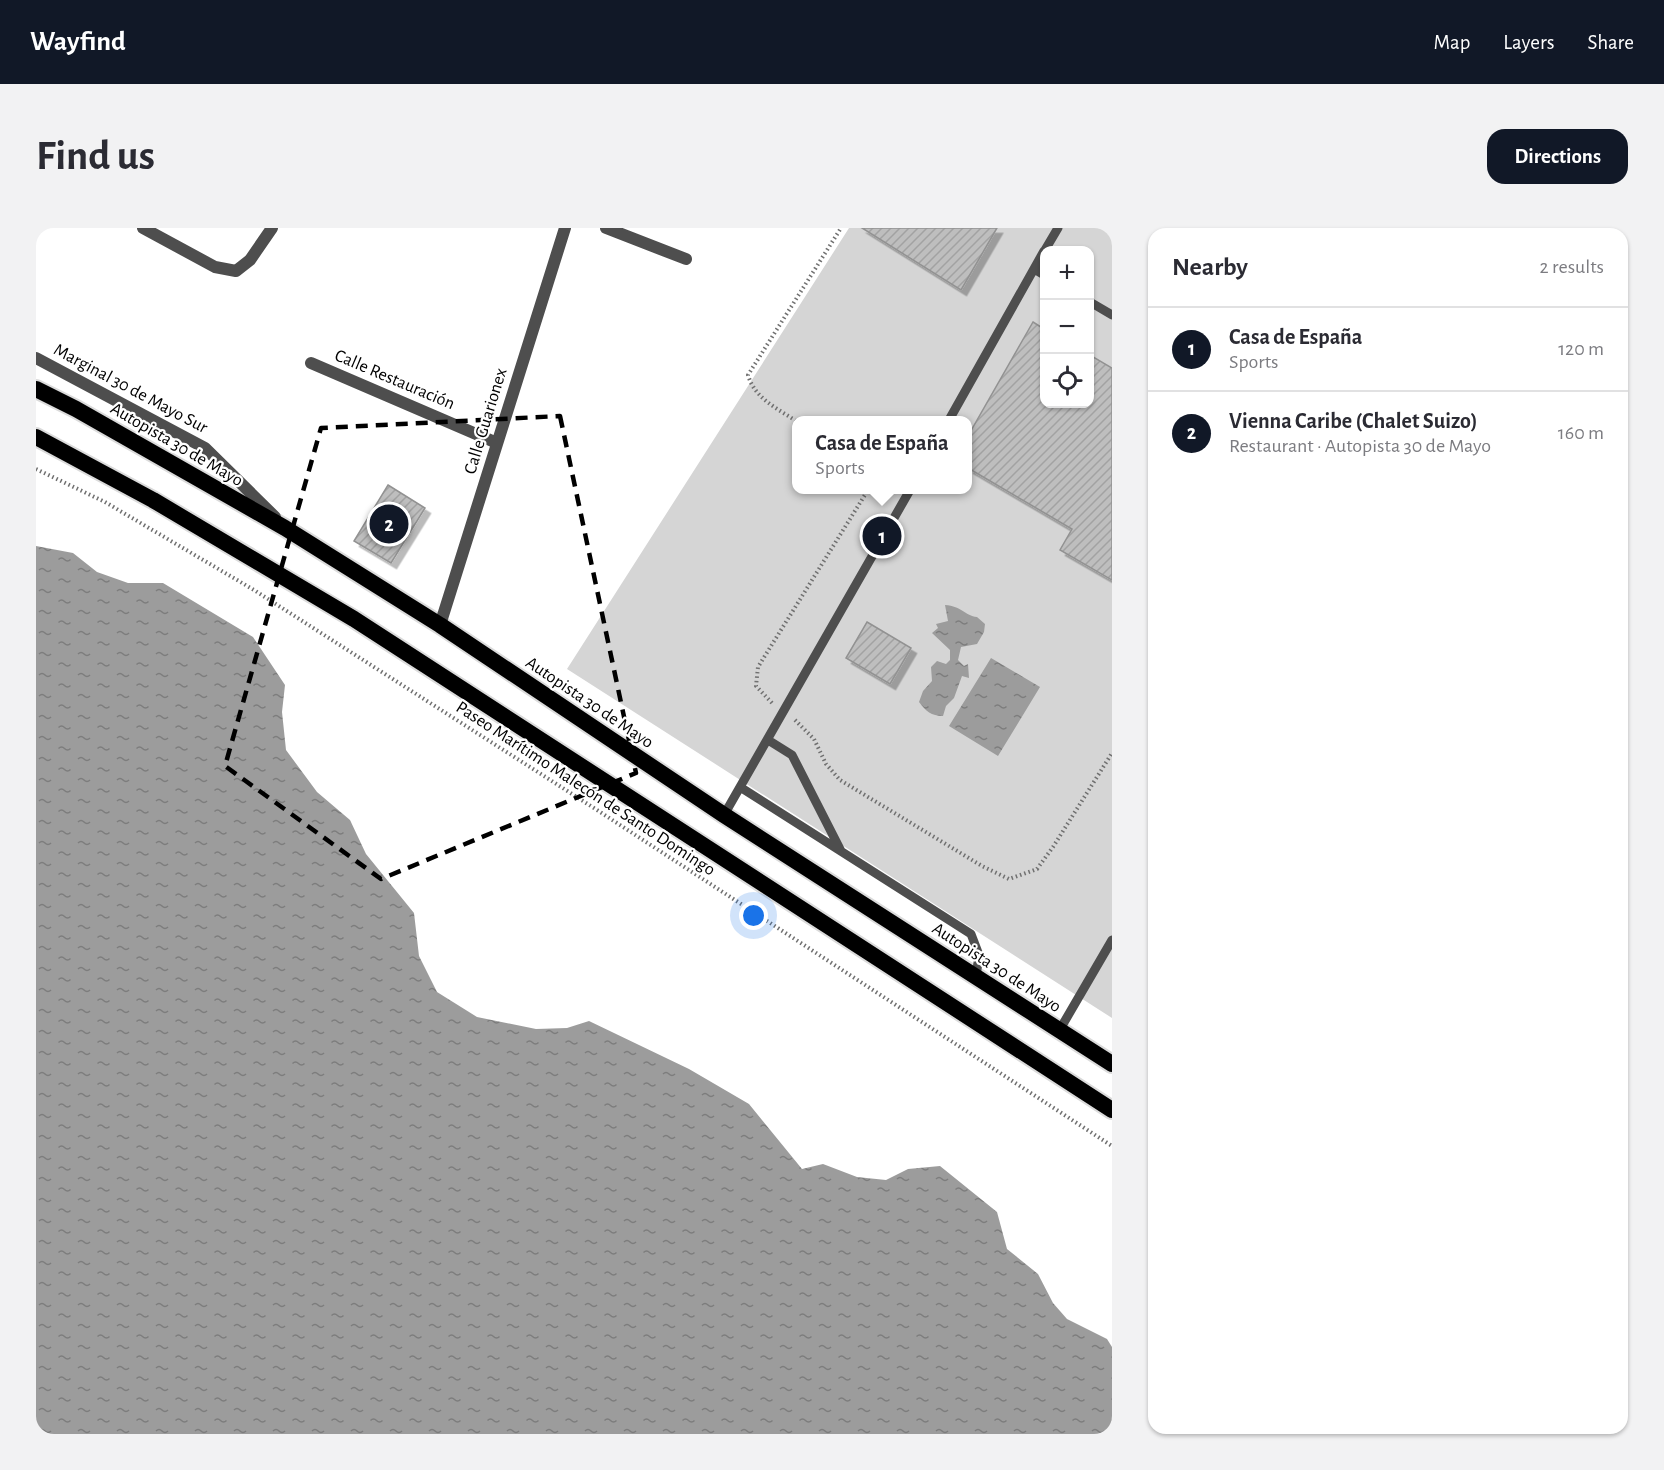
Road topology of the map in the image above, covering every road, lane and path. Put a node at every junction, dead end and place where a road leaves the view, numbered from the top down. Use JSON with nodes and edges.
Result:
{"nodes":[{"id":1,"x":143,"y":228,"type":"edge"},
{"id":2,"x":272,"y":228,"type":"edge"},
{"id":3,"x":565,"y":228,"type":"edge"},
{"id":4,"x":606,"y":228,"type":"edge"},
{"id":5,"x":841,"y":228,"type":"edge"},
{"id":6,"x":1058,"y":228,"type":"edge"},
{"id":7,"x":1048,"y":246,"type":"edge"},
{"id":8,"x":686,"y":259,"type":"dead end"},
{"id":9,"x":1040,"y":259,"type":"edge"},
{"id":10,"x":1034,"y":269,"type":"junction"},
{"id":11,"x":1040,"y":273,"type":"edge"},
{"id":12,"x":1094,"y":305,"type":"edge"},
{"id":13,"x":1112,"y":315,"type":"edge"},
{"id":14,"x":36,"y":358,"type":"edge"},
{"id":15,"x":311,"y":363,"type":"dead end"},
{"id":16,"x":36,"y":389,"type":"edge"},
{"id":17,"x":951,"y":416,"type":"edge"},
{"id":18,"x":792,"y":418,"type":"edge"},
{"id":19,"x":36,"y":436,"type":"edge"},
{"id":20,"x":497,"y":443,"type":"junction"},
{"id":21,"x":36,"y":469,"type":"edge"},
{"id":22,"x":865,"y":494,"type":"edge"},
{"id":23,"x":907,"y":494,"type":"edge"},
{"id":24,"x":285,"y":528,"type":"junction"},
{"id":25,"x":440,"y":625,"type":"junction"},
{"id":26,"x":785,"y":711,"type":"junction"},
{"id":27,"x":768,"y":740,"type":"junction"},
{"id":28,"x":1112,"y":753,"type":"edge"},
{"id":29,"x":740,"y":787,"type":"junction"},
{"id":30,"x":724,"y":815,"type":"junction"},
{"id":31,"x":842,"y":854,"type":"junction"},
{"id":32,"x":1112,"y":940,"type":"edge"},
{"id":33,"x":976,"y":977,"type":"junction"},
{"id":34,"x":1059,"y":1030,"type":"junction"},
{"id":35,"x":1112,"y":1065,"type":"edge"},
{"id":36,"x":1112,"y":1110,"type":"edge"},
{"id":37,"x":1112,"y":1146,"type":"edge"}],
"edges":[{"from":1,"to":2,"type":"street"},
{"from":3,"to":20,"type":"street","name":"Calle Guarionex"},
{"from":4,"to":8,"type":"street"},
{"from":5,"to":18,"type":"path"},
{"from":6,"to":7,"type":"lane"},
{"from":9,"to":10,"type":"lane"},
{"from":10,"to":11,"type":"lane"},
{"from":10,"to":17,"type":"lane"},
{"from":12,"to":13,"type":"lane"},
{"from":14,"to":24,"type":"street","name":"Marginal 30 de Mayo Sur"},
{"from":15,"to":20,"type":"street","name":"Calle Restauración"},
{"from":16,"to":24,"type":"highway","name":"Autopista 30 de Mayo"},
{"from":19,"to":36,"type":"highway"},
{"from":20,"to":25,"type":"street","name":"Calle Guarionex"},
{"from":21,"to":37,"type":"path","name":"Paseo Marítimo Malecón de Santo Domingo"},
{"from":22,"to":26,"type":"path"},
{"from":23,"to":26,"type":"lane"},
{"from":24,"to":25,"type":"highway","name":"Autopista 30 de Mayo"},
{"from":25,"to":30,"type":"highway","name":"Autopista 30 de Mayo"},
{"from":26,"to":27,"type":"lane"},
{"from":26,"to":28,"type":"path"},
{"from":27,"to":29,"type":"lane"},
{"from":27,"to":31,"type":"lane"},
{"from":29,"to":30,"type":"lane"},
{"from":29,"to":31,"type":"lane"},
{"from":30,"to":33,"type":"highway","name":"Autopista 30 de Mayo"},
{"from":31,"to":33,"type":"lane"},
{"from":32,"to":34,"type":"lane"},
{"from":33,"to":34,"type":"highway","name":"Autopista 30 de Mayo"},
{"from":34,"to":35,"type":"highway","name":"Autopista 30 de Mayo"}]}
